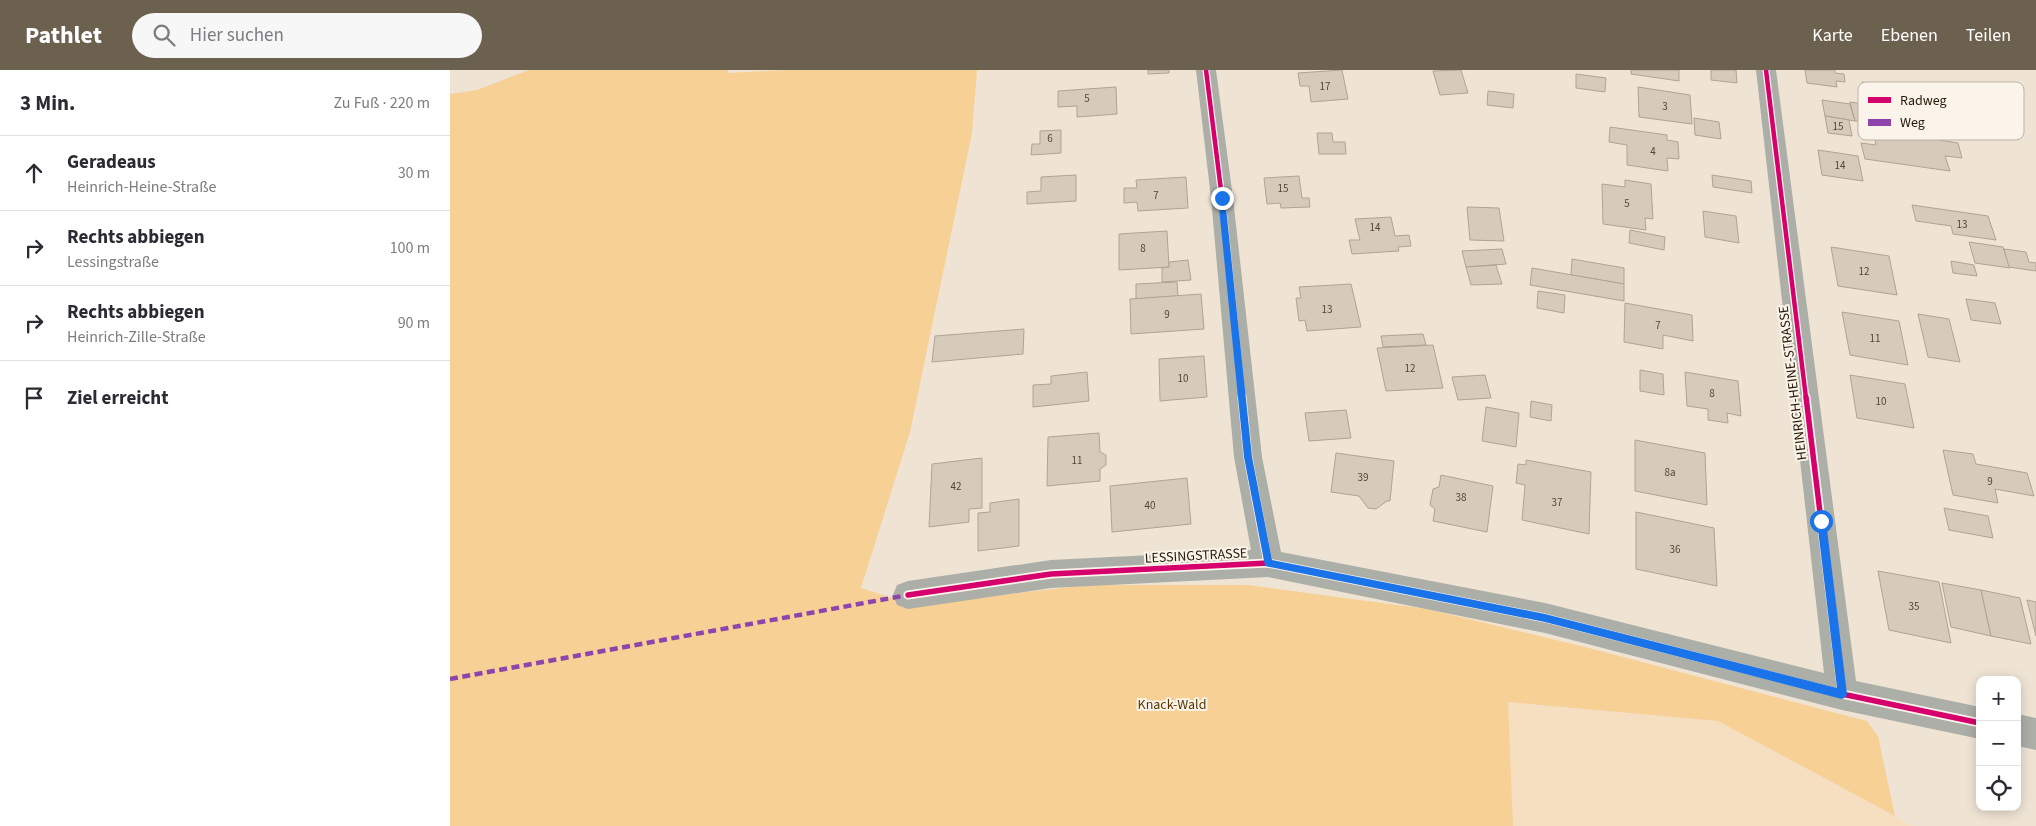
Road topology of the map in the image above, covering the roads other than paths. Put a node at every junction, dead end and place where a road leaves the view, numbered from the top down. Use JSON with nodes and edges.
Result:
{"nodes":[{"id":1,"x":1206,"y":70,"type":"edge"},
{"id":2,"x":1766,"y":70,"type":"edge"},
{"id":3,"x":1268,"y":563,"type":"junction"},
{"id":4,"x":908,"y":595,"type":"dead end"},
{"id":5,"x":1842,"y":694,"type":"junction"},
{"id":6,"x":1976,"y":722,"type":"edge"},
{"id":7,"x":2021,"y":731,"type":"edge"},
{"id":8,"x":2036,"y":734,"type":"edge"}],
"edges":[{"from":1,"to":3,"type":"street"},
{"from":2,"to":5,"type":"street","name":"HEINRICH-HEINE-STRASSE"},
{"from":3,"to":4,"type":"street","name":"LESSINGSTRASSE"},
{"from":3,"to":5,"type":"street","name":"LESSINGSTRASSE"},
{"from":5,"to":6,"type":"street","name":"LESSINGSTRASSE"},
{"from":7,"to":8,"type":"street"}]}
